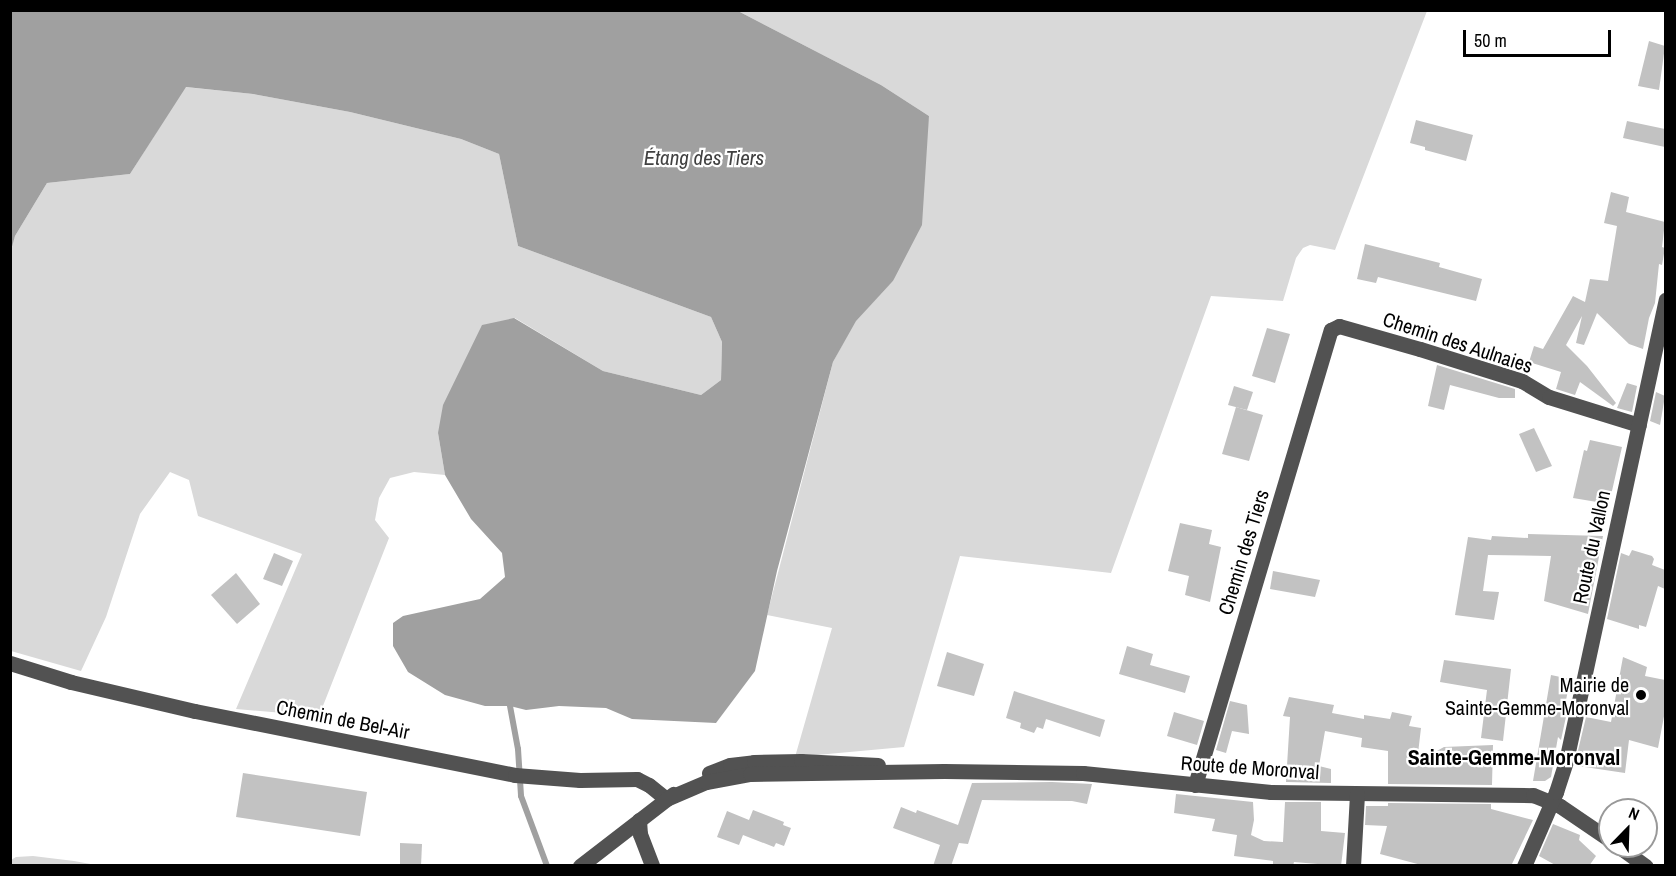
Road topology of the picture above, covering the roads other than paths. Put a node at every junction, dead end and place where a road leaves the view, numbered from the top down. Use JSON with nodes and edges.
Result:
{"nodes":[{"id":1,"x":1665,"y":300,"type":"edge"},
{"id":2,"x":1331,"y":330,"type":"joint"},
{"id":3,"x":1639,"y":425,"type":"junction"},
{"id":4,"x":10,"y":663,"type":"edge"},
{"id":5,"x":1195,"y":785,"type":"junction"},
{"id":6,"x":1357,"y":794,"type":"junction"},
{"id":7,"x":666,"y":799,"type":"junction"},
{"id":8,"x":1552,"y":802,"type":"junction"},
{"id":9,"x":639,"y":820,"type":"junction"},
{"id":10,"x":1598,"y":832,"type":"edge"},
{"id":11,"x":580,"y":866,"type":"edge"},
{"id":12,"x":652,"y":866,"type":"edge"},
{"id":13,"x":1353,"y":866,"type":"edge"},
{"id":14,"x":1524,"y":866,"type":"edge"}],
"edges":[{"from":1,"to":3,"type":"street","name":"Route du Vallon"},
{"from":2,"to":3,"type":"street","name":"Chemin des Aulnaies"},
{"from":2,"to":5,"type":"street","name":"Chemin des Tiers"},
{"from":3,"to":8,"type":"street","name":"Route du Vallon"},
{"from":4,"to":7,"type":"street","name":"Chemin de Bel-Air"},
{"from":5,"to":6,"type":"street","name":"Route de Moronval"},
{"from":5,"to":7,"type":"street","name":"Route de Moronval"},
{"from":6,"to":8,"type":"street","name":"Route de Moronval"},
{"from":6,"to":13,"type":"street"},
{"from":7,"to":9,"type":"street","name":"Route de Moronval"},
{"from":8,"to":10,"type":"street","name":"Route de Moronval"},
{"from":8,"to":14,"type":"street","name":"Route du Vallon"},
{"from":9,"to":11,"type":"street","name":"Route de Moronval"},
{"from":9,"to":12,"type":"street"}]}
